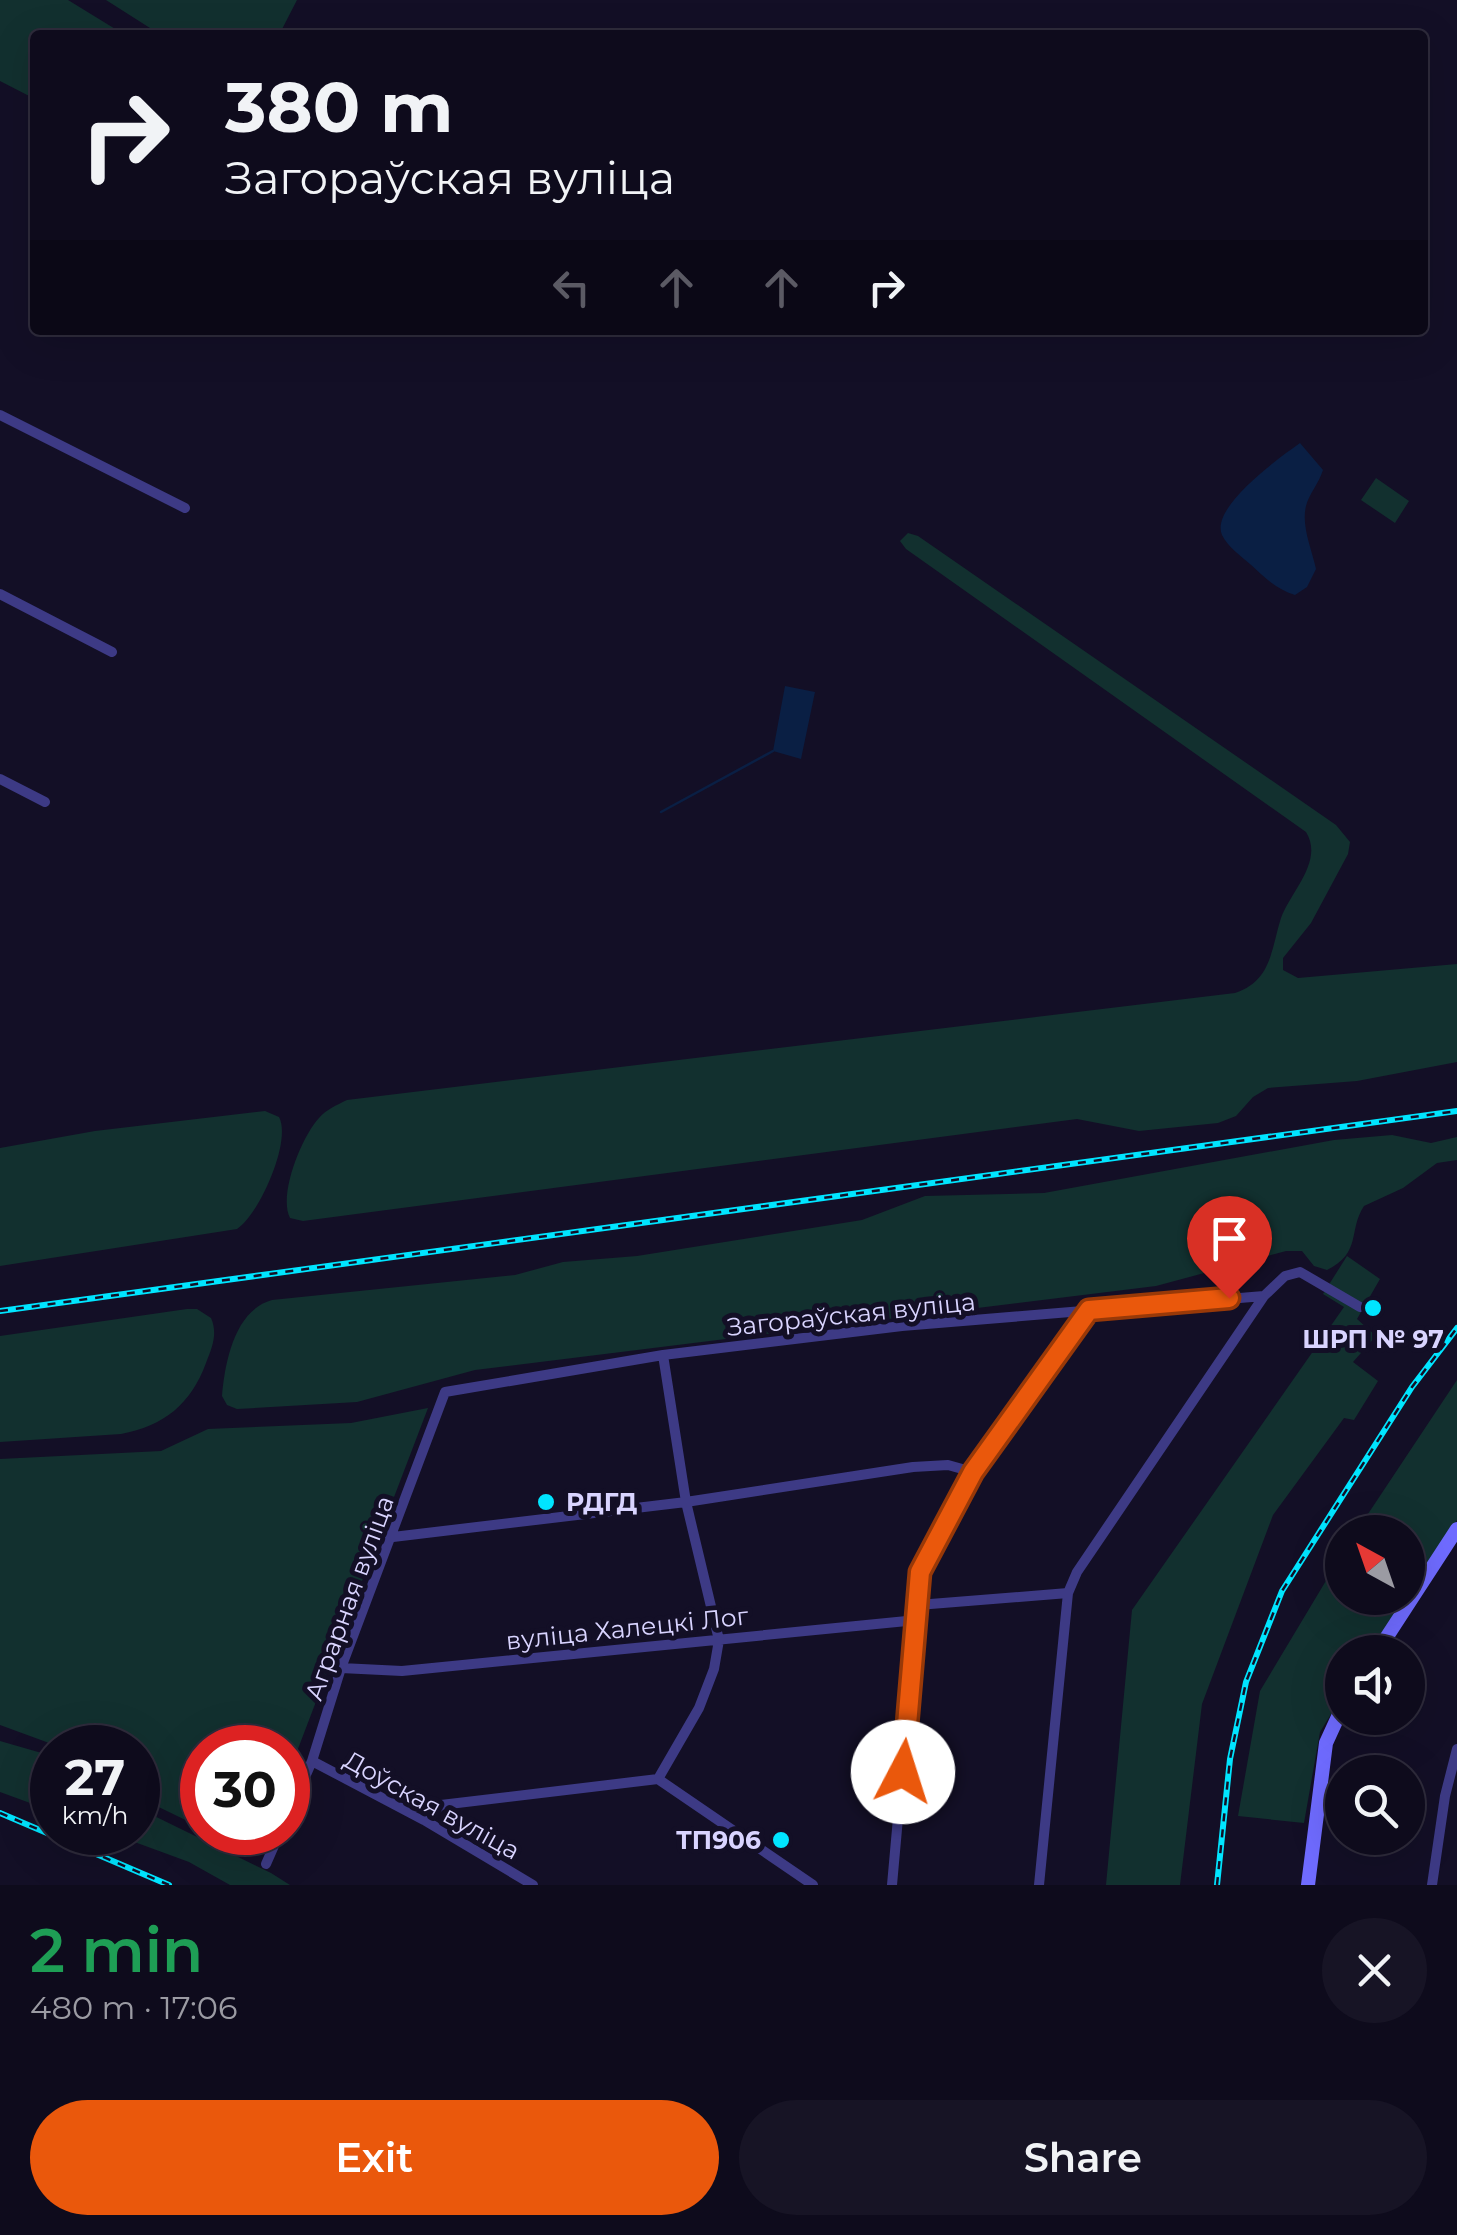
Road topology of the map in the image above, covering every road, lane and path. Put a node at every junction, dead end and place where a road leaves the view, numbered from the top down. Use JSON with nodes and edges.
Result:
{"nodes":[{"id":1,"x":0,"y":415,"type":"edge"},
{"id":2,"x":184,"y":508,"type":"dead end"},
{"id":3,"x":0,"y":594,"type":"edge"},
{"id":4,"x":112,"y":652,"type":"dead end"},
{"id":5,"x":0,"y":779,"type":"edge"},
{"id":6,"x":45,"y":802,"type":"dead end"},
{"id":7,"x":1264,"y":1296,"type":"junction"},
{"id":8,"x":1360,"y":1306,"type":"dead end"},
{"id":9,"x":1089,"y":1310,"type":"junction"},
{"id":10,"x":663,"y":1355,"type":"junction"},
{"id":11,"x":445,"y":1392,"type":"joint"},
{"id":12,"x":973,"y":1472,"type":"junction"},
{"id":13,"x":686,"y":1502,"type":"junction"},
{"id":14,"x":1457,"y":1529,"type":"edge"},
{"id":15,"x":393,"y":1536,"type":"junction"},
{"id":16,"x":1068,"y":1593,"type":"junction"},
{"id":17,"x":918,"y":1605,"type":"junction"},
{"id":18,"x":917,"y":1620,"type":"junction"},
{"id":19,"x":1388,"y":1635,"type":"edge"},
{"id":20,"x":719,"y":1640,"type":"junction"},
{"id":21,"x":342,"y":1668,"type":"junction"},
{"id":22,"x":1330,"y":1735,"type":"edge"},
{"id":23,"x":1457,"y":1748,"type":"edge"},
{"id":24,"x":312,"y":1761,"type":"junction"},
{"id":25,"x":310,"y":1766,"type":"edge"},
{"id":26,"x":658,"y":1779,"type":"junction"},
{"id":27,"x":424,"y":1820,"type":"junction"},
{"id":28,"x":270,"y":1855,"type":"edge"},
{"id":29,"x":266,"y":1864,"type":"dead end"},
{"id":30,"x":533,"y":1885,"type":"edge"},
{"id":31,"x":813,"y":1885,"type":"edge"},
{"id":32,"x":892,"y":1885,"type":"edge"},
{"id":33,"x":1039,"y":1885,"type":"edge"},
{"id":34,"x":1308,"y":1885,"type":"edge"},
{"id":35,"x":1432,"y":1885,"type":"edge"}],
"edges":[{"from":1,"to":2,"type":"street"},
{"from":3,"to":4,"type":"street"},
{"from":5,"to":6,"type":"street"},
{"from":7,"to":8,"type":"street"},
{"from":7,"to":9,"type":"street","name":"Загораўская вуліца"},
{"from":7,"to":16,"type":"street"},
{"from":9,"to":10,"type":"street","name":"Загораўская вуліца"},
{"from":9,"to":12,"type":"street"},
{"from":10,"to":11,"type":"street","name":"Загораўская вуліца"},
{"from":10,"to":13,"type":"street"},
{"from":11,"to":15,"type":"street","name":"Аграрная вуліца"},
{"from":12,"to":13,"type":"street"},
{"from":12,"to":17,"type":"street"},
{"from":13,"to":15,"type":"street"},
{"from":13,"to":20,"type":"street"},
{"from":14,"to":19,"type":"street"},
{"from":15,"to":21,"type":"street","name":"Аграрная вуліца"},
{"from":16,"to":17,"type":"street"},
{"from":16,"to":33,"type":"street"},
{"from":17,"to":18,"type":"street"},
{"from":18,"to":20,"type":"street","name":"вуліца Халецкі Лог"},
{"from":18,"to":32,"type":"street"},
{"from":20,"to":21,"type":"street","name":"вуліца Халецкі Лог"},
{"from":20,"to":26,"type":"street"},
{"from":21,"to":24,"type":"street","name":"Аграрная вуліца"},
{"from":22,"to":34,"type":"street"},
{"from":23,"to":35,"type":"street"},
{"from":24,"to":25,"type":"street","name":"Аграрная вуліца"},
{"from":24,"to":27,"type":"street","name":"Доўская вуліца"},
{"from":26,"to":27,"type":"street"},
{"from":26,"to":31,"type":"street"},
{"from":27,"to":30,"type":"street","name":"Доўская вуліца"},
{"from":28,"to":29,"type":"street"}]}
